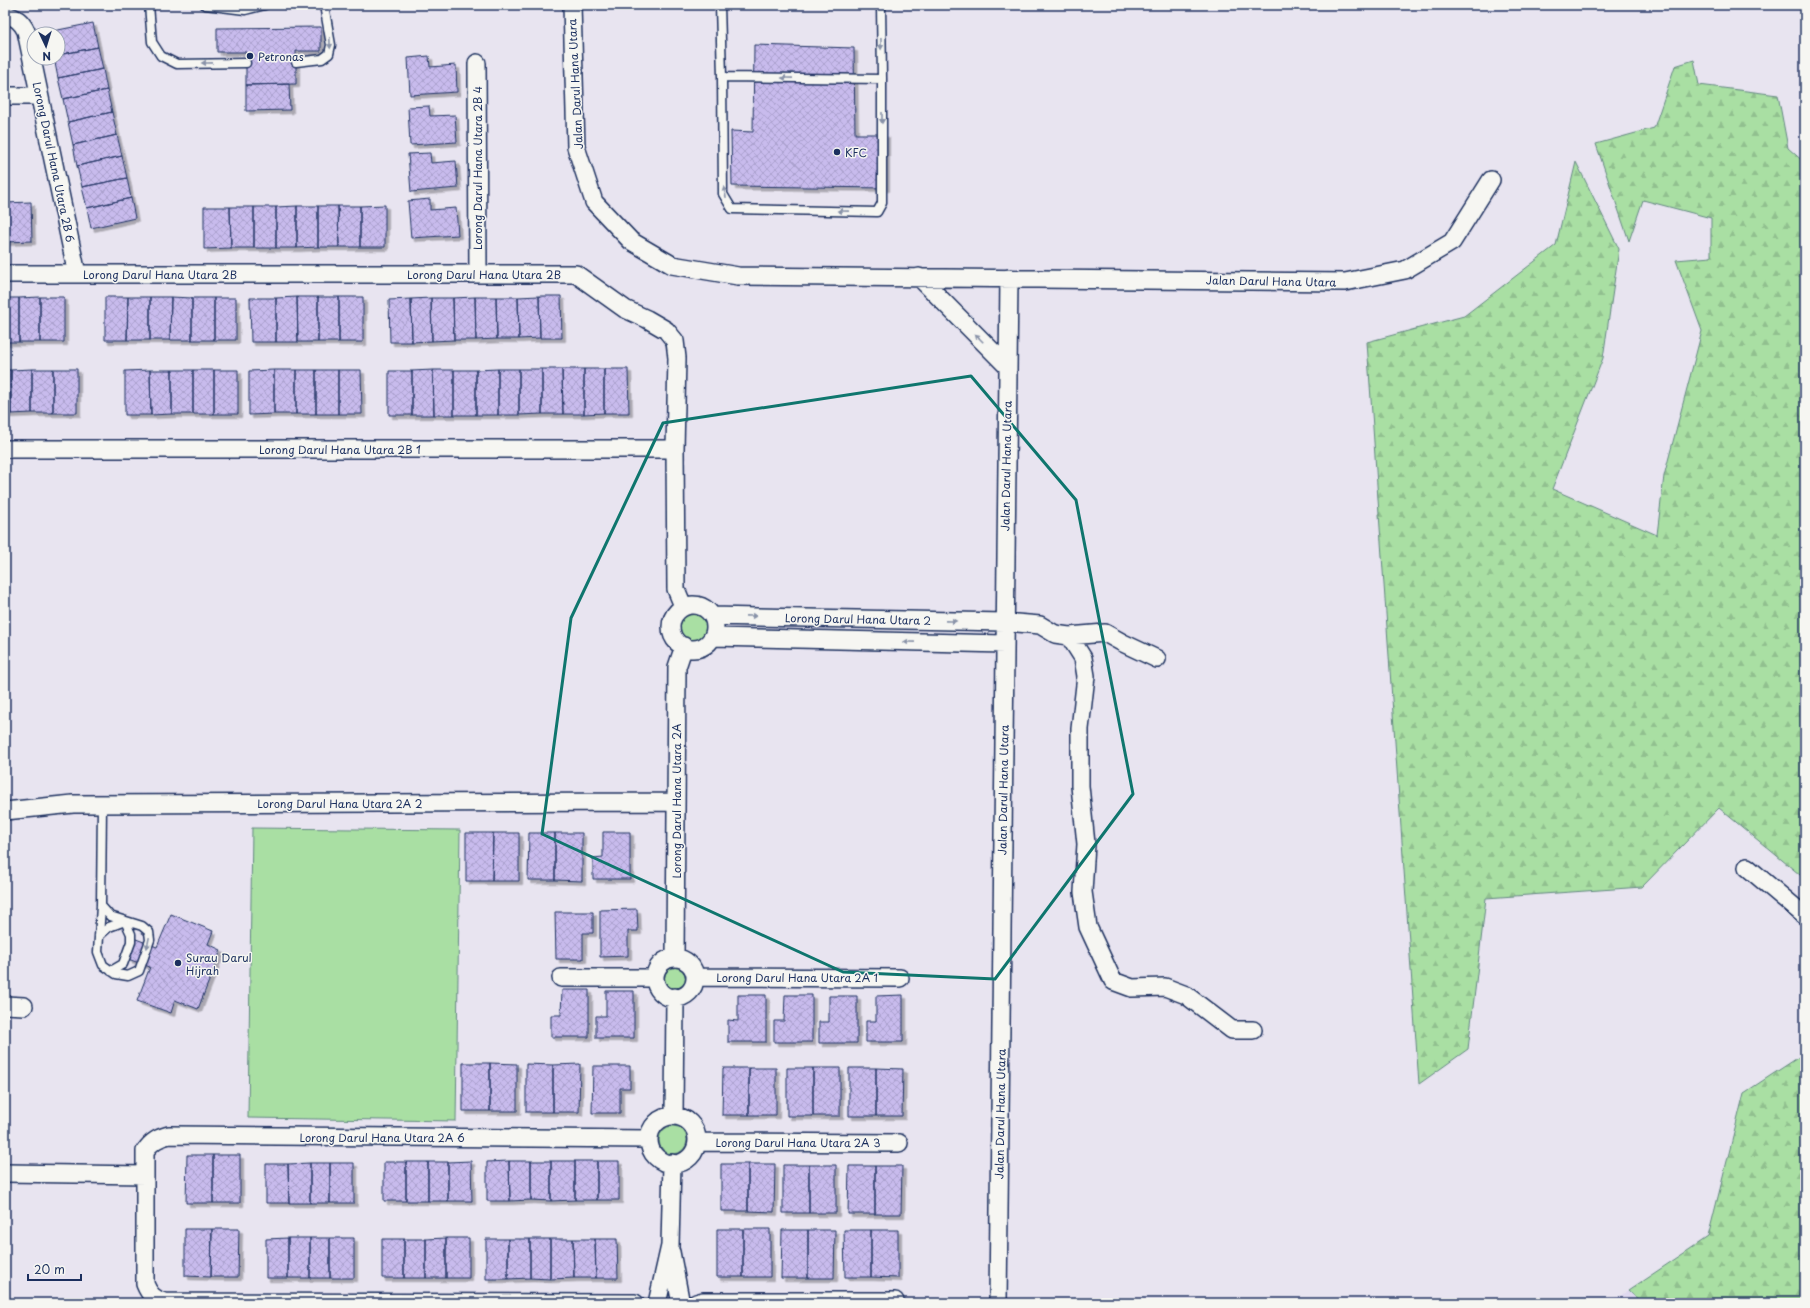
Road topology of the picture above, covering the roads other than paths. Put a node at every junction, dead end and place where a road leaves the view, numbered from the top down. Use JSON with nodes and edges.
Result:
{"nodes":[{"id":1,"x":149,"y":5,"type":"edge"},
{"id":2,"x":205,"y":5,"type":"edge"},
{"id":3,"x":265,"y":5,"type":"edge"},
{"id":4,"x":324,"y":5,"type":"edge"},
{"id":5,"x":572,"y":5,"type":"edge"},
{"id":6,"x":720,"y":5,"type":"edge"},
{"id":7,"x":881,"y":5,"type":"edge"},
{"id":8,"x":5,"y":15,"type":"edge"},
{"id":9,"x":296,"y":62,"type":"dead end"},
{"id":10,"x":246,"y":63,"type":"dead end"},
{"id":11,"x":477,"y":63,"type":"dead end"},
{"id":12,"x":722,"y":77,"type":"junction"},
{"id":13,"x":882,"y":79,"type":"junction"},
{"id":14,"x":5,"y":96,"type":"edge"},
{"id":15,"x":40,"y":96,"type":"junction"},
{"id":16,"x":1491,"y":180,"type":"dead end"},
{"id":17,"x":5,"y":274,"type":"edge"},
{"id":18,"x":77,"y":274,"type":"junction"},
{"id":19,"x":478,"y":274,"type":"junction"},
{"id":20,"x":919,"y":277,"type":"junction"},
{"id":21,"x":1009,"y":278,"type":"junction"},
{"id":22,"x":1007,"y":366,"type":"junction"},
{"id":23,"x":5,"y":449,"type":"edge"},
{"id":24,"x":675,"y":449,"type":"junction"},
{"id":25,"x":683,"y":606,"type":"junction"},
{"id":26,"x":712,"y":616,"type":"junction"},
{"id":27,"x":1004,"y":622,"type":"junction"},
{"id":28,"x":1069,"y":636,"type":"junction"},
{"id":29,"x":713,"y":637,"type":"junction"},
{"id":30,"x":1004,"y":644,"type":"junction"},
{"id":31,"x":684,"y":646,"type":"junction"},
{"id":32,"x":1157,"y":659,"type":"dead end"},
{"id":33,"x":676,"y":802,"type":"junction"},
{"id":34,"x":102,"y":804,"type":"junction"},
{"id":35,"x":5,"y":811,"type":"edge"},
{"id":36,"x":1747,"y":867,"type":"dead end"},
{"id":37,"x":101,"y":906,"type":"junction"},
{"id":38,"x":1805,"y":916,"type":"edge"},
{"id":39,"x":125,"y":921,"type":"junction"},
{"id":40,"x":99,"y":936,"type":"junction"},
{"id":41,"x":675,"y":958,"type":"junction"},
{"id":42,"x":111,"y":971,"type":"junction"},
{"id":43,"x":695,"y":977,"type":"junction"},
{"id":44,"x":561,"y":978,"type":"dead end"},
{"id":45,"x":655,"y":978,"type":"junction"},
{"id":46,"x":900,"y":978,"type":"dead end"},
{"id":47,"x":675,"y":997,"type":"junction"},
{"id":48,"x":5,"y":1005,"type":"edge"},
{"id":49,"x":24,"y":1006,"type":"dead end"},
{"id":50,"x":1253,"y":1030,"type":"dead end"},
{"id":51,"x":674,"y":1116,"type":"junction"},
{"id":52,"x":649,"y":1139,"type":"junction"},
{"id":53,"x":697,"y":1142,"type":"junction"},
{"id":54,"x":899,"y":1143,"type":"dead end"},
{"id":55,"x":672,"y":1163,"type":"junction"},
{"id":56,"x":5,"y":1173,"type":"edge"},
{"id":57,"x":145,"y":1175,"type":"junction"},
{"id":58,"x":670,"y":1246,"type":"junction"},
{"id":59,"x":656,"y":1301,"type":"edge"},
{"id":60,"x":895,"y":1301,"type":"dead end"},
{"id":61,"x":687,"y":1302,"type":"edge"},
{"id":62,"x":635,"y":1303,"type":"edge"},
{"id":63,"x":998,"y":1303,"type":"edge"}],
"edges":[{"from":10,"to":1,"type":"lane","one_way":true},
{"from":2,"to":3,"type":"lane"},
{"from":4,"to":9,"type":"lane","one_way":true},
{"from":5,"to":20,"type":"street","name":"Jalan Darul Hana Utara"},
{"from":6,"to":12,"type":"lane"},
{"from":7,"to":13,"type":"lane","one_way":true},
{"from":8,"to":15,"type":"street","name":"Lorong Darul Hana Utara 2B 6"},
{"from":11,"to":19,"type":"street","name":"Lorong Darul Hana Utara 2B 4"},
{"from":13,"to":12,"type":"lane","one_way":true},
{"from":13,"to":12,"type":"lane","one_way":true},
{"from":14,"to":15,"type":"street"},
{"from":15,"to":18,"type":"street","name":"Lorong Darul Hana Utara 2B 6"},
{"from":16,"to":21,"type":"street","name":"Jalan Darul Hana Utara"},
{"from":17,"to":18,"type":"street","name":"Lorong Darul Hana Utara 2B"},
{"from":18,"to":19,"type":"street","name":"Lorong Darul Hana Utara 2B"},
{"from":19,"to":24,"type":"street","name":"Lorong Darul Hana Utara 2B"},
{"from":20,"to":21,"type":"street","name":"Jalan Darul Hana Utara"},
{"from":22,"to":20,"type":"street","one_way":true},
{"from":21,"to":22,"type":"street","name":"Jalan Darul Hana Utara"},
{"from":22,"to":27,"type":"street","name":"Jalan Darul Hana Utara"},
{"from":23,"to":24,"type":"street","name":"Lorong Darul Hana Utara 2B 1"},
{"from":24,"to":25,"type":"street","name":"Lorong Darul Hana Utara 2B"},
{"from":25,"to":26,"type":"street"},
{"from":25,"to":31,"type":"street"},
{"from":26,"to":27,"type":"street","name":"Lorong Darul Hana Utara 2","one_way":true},
{"from":26,"to":29,"type":"street"},
{"from":27,"to":28,"type":"street","name":"Lorong Darul Hana Utara 2"},
{"from":27,"to":30,"type":"street","name":"Jalan Darul Hana Utara"},
{"from":28,"to":32,"type":"street","name":"Lorong Darul Hana Utara 2"},
{"from":28,"to":50,"type":"street"},
{"from":30,"to":29,"type":"street","name":"Lorong Darul Hana Utara 2","one_way":true},
{"from":29,"to":31,"type":"street"},
{"from":30,"to":63,"type":"street","name":"Jalan Darul Hana Utara"},
{"from":31,"to":33,"type":"street","name":"Lorong Darul Hana Utara 2A"},
{"from":33,"to":34,"type":"street","name":"Lorong Darul Hana Utara 2A 2"},
{"from":33,"to":41,"type":"street","name":"Lorong Darul Hana Utara 2A"},
{"from":34,"to":35,"type":"street","name":"Lorong Darul Hana Utara 2A 2"},
{"from":34,"to":37,"type":"lane"},
{"from":36,"to":38,"type":"street"},
{"from":37,"to":39,"type":"lane"},
{"from":37,"to":40,"type":"lane"},
{"from":39,"to":40,"type":"lane"},
{"from":39,"to":42,"type":"lane"},
{"from":39,"to":42,"type":"lane","one_way":true},
{"from":40,"to":42,"type":"lane"},
{"from":41,"to":43,"type":"street"},
{"from":41,"to":45,"type":"street"},
{"from":43,"to":46,"type":"street","name":"Lorong Darul Hana Utara 2A 1"},
{"from":43,"to":47,"type":"street"},
{"from":44,"to":45,"type":"street"},
{"from":45,"to":47,"type":"street"},
{"from":47,"to":51,"type":"street"},
{"from":48,"to":49,"type":"street"},
{"from":51,"to":52,"type":"street"},
{"from":51,"to":53,"type":"street"},
{"from":52,"to":55,"type":"street"},
{"from":52,"to":57,"type":"street","name":"Lorong Darul Hana Utara 2A 6"},
{"from":53,"to":54,"type":"street","name":"Lorong Darul Hana Utara 2A 3"},
{"from":53,"to":55,"type":"street"},
{"from":55,"to":58,"type":"street"},
{"from":56,"to":57,"type":"street"},
{"from":57,"to":62,"type":"street"},
{"from":58,"to":59,"type":"street"},
{"from":58,"to":61,"type":"street"},
{"from":59,"to":61,"type":"street"},
{"from":60,"to":61,"type":"street"}]}
